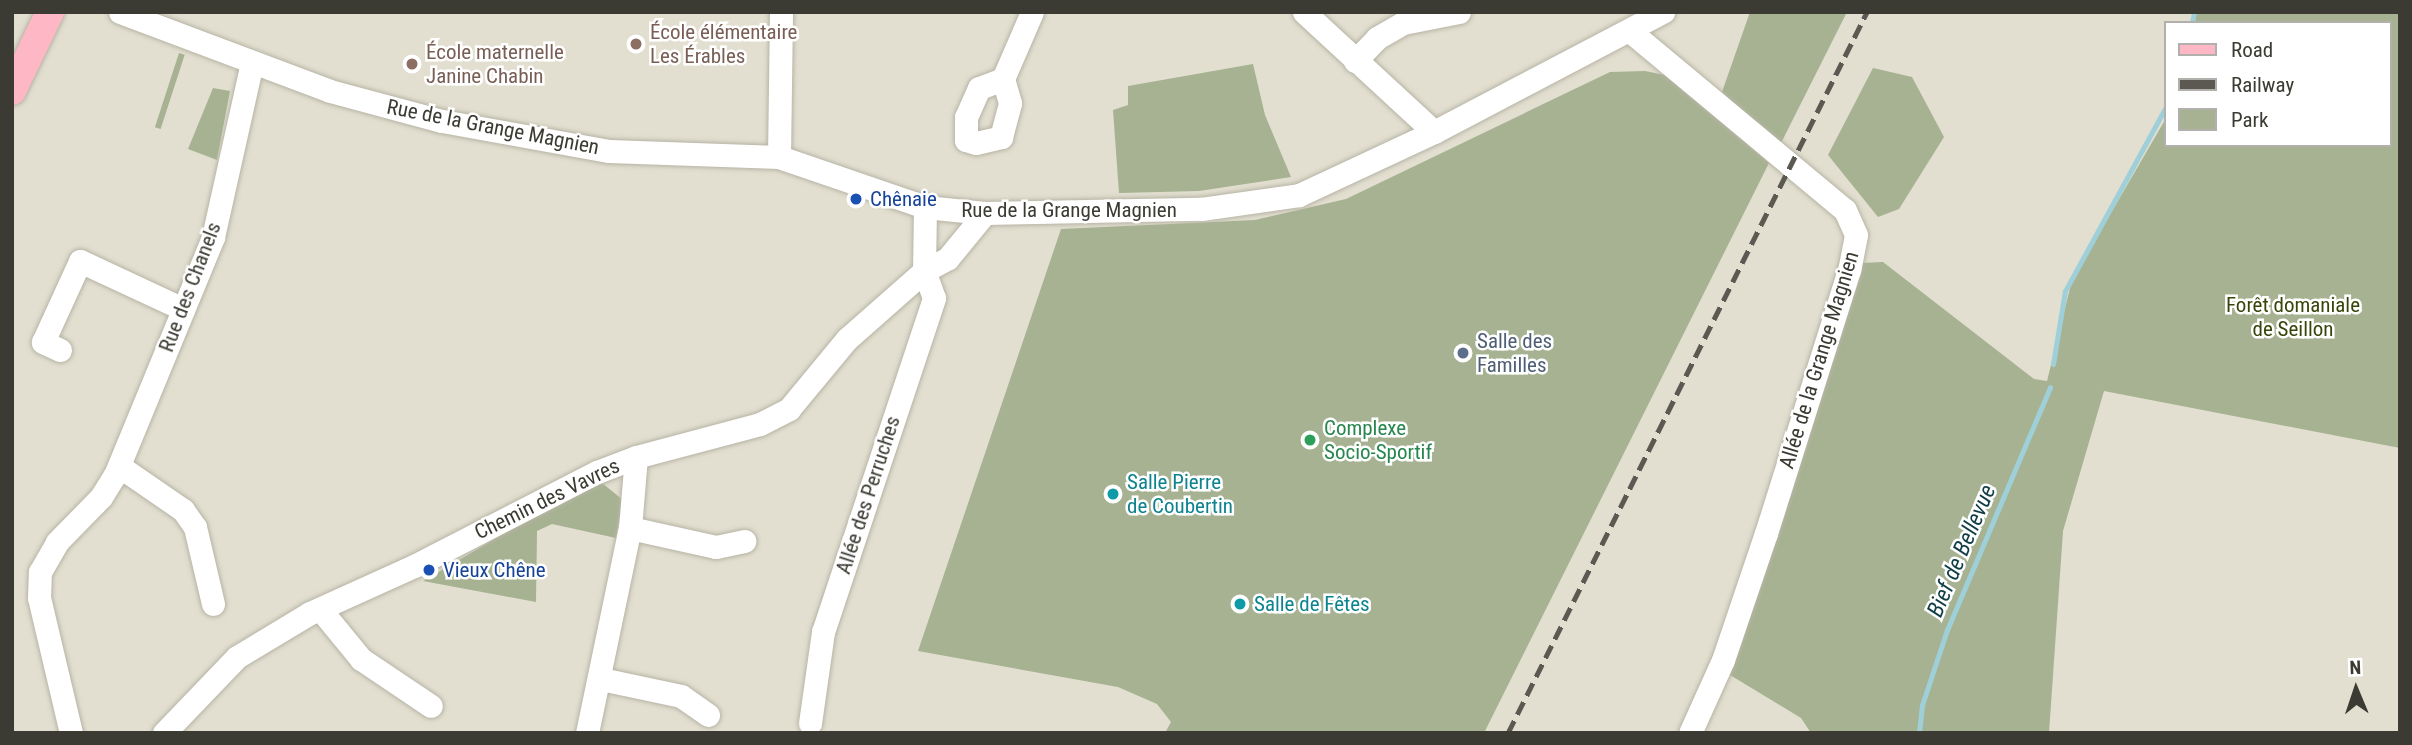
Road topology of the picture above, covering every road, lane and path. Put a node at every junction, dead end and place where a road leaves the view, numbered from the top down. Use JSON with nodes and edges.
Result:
{"nodes":[{"id":1,"x":50,"y":12,"type":"edge"},
{"id":2,"x":120,"y":12,"type":"edge"},
{"id":3,"x":781,"y":12,"type":"edge"},
{"id":4,"x":1032,"y":12,"type":"edge"},
{"id":5,"x":1304,"y":12,"type":"edge"},
{"id":6,"x":1459,"y":12,"type":"edge"},
{"id":7,"x":1664,"y":12,"type":"edge"},
{"id":8,"x":1631,"y":32,"type":"junction"},
{"id":9,"x":1355,"y":61,"type":"junction"},
{"id":10,"x":252,"y":62,"type":"junction"},
{"id":11,"x":1003,"y":79,"type":"dead end"},
{"id":12,"x":12,"y":91,"type":"edge"},
{"id":13,"x":1434,"y":132,"type":"junction"},
{"id":14,"x":779,"y":157,"type":"junction"},
{"id":15,"x":925,"y":207,"type":"junction"},
{"id":16,"x":985,"y":213,"type":"junction"},
{"id":17,"x":924,"y":271,"type":"junction"},
{"id":18,"x":183,"y":309,"type":"junction"},
{"id":19,"x":60,"y":349,"type":"dead end"},
{"id":20,"x":636,"y":457,"type":"junction"},
{"id":21,"x":118,"y":466,"type":"junction"},
{"id":22,"x":629,"y":528,"type":"junction"},
{"id":23,"x":744,"y":541,"type":"dead end"},
{"id":24,"x":213,"y":604,"type":"dead end"},
{"id":25,"x":320,"y":609,"type":"junction"},
{"id":26,"x":601,"y":679,"type":"junction"},
{"id":27,"x":431,"y":706,"type":"dead end"},
{"id":28,"x":708,"y":715,"type":"dead end"},
{"id":29,"x":810,"y":723,"type":"dead end"},
{"id":30,"x":172,"y":730,"type":"edge"},
{"id":31,"x":71,"y":733,"type":"edge"},
{"id":32,"x":587,"y":733,"type":"edge"},
{"id":33,"x":1690,"y":733,"type":"edge"}],
"edges":[{"from":1,"to":12,"type":"main road"},
{"from":2,"to":10,"type":"street","name":"Rue de la Grange Magnien"},
{"from":3,"to":14,"type":"street"},
{"from":4,"to":11,"type":"street"},
{"from":5,"to":9,"type":"street"},
{"from":6,"to":9,"type":"street"},
{"from":7,"to":8,"type":"street","name":"Rue de la Grange Magnien"},
{"from":8,"to":13,"type":"street","name":"Rue de la Grange Magnien"},
{"from":8,"to":33,"type":"street","name":"Allée de la Grange Magnien"},
{"from":9,"to":13,"type":"street"},
{"from":10,"to":14,"type":"street","name":"Rue de la Grange Magnien"},
{"from":10,"to":18,"type":"street","name":"Rue des Chanels"},
{"from":13,"to":16,"type":"street","name":"Rue de la Grange Magnien"},
{"from":14,"to":15,"type":"street","name":"Rue de la Grange Magnien"},
{"from":15,"to":16,"type":"street","name":"Rue de la Grange Magnien"},
{"from":15,"to":17,"type":"street"},
{"from":16,"to":17,"type":"street","name":"Chemin des Vavres"},
{"from":17,"to":20,"type":"street","name":"Chemin des Vavres"},
{"from":17,"to":29,"type":"street","name":"Allée des Perruches"},
{"from":18,"to":19,"type":"street"},
{"from":18,"to":21,"type":"street","name":"Rue des Chanels"},
{"from":20,"to":22,"type":"street"},
{"from":20,"to":25,"type":"street","name":"Chemin des Vavres"},
{"from":21,"to":24,"type":"street"},
{"from":21,"to":31,"type":"street","name":"Rue des Chanels"},
{"from":22,"to":23,"type":"street"},
{"from":22,"to":26,"type":"street"},
{"from":25,"to":27,"type":"street"},
{"from":25,"to":30,"type":"street","name":"Chemin des Vavres"},
{"from":26,"to":28,"type":"street"},
{"from":26,"to":32,"type":"street"}]}
